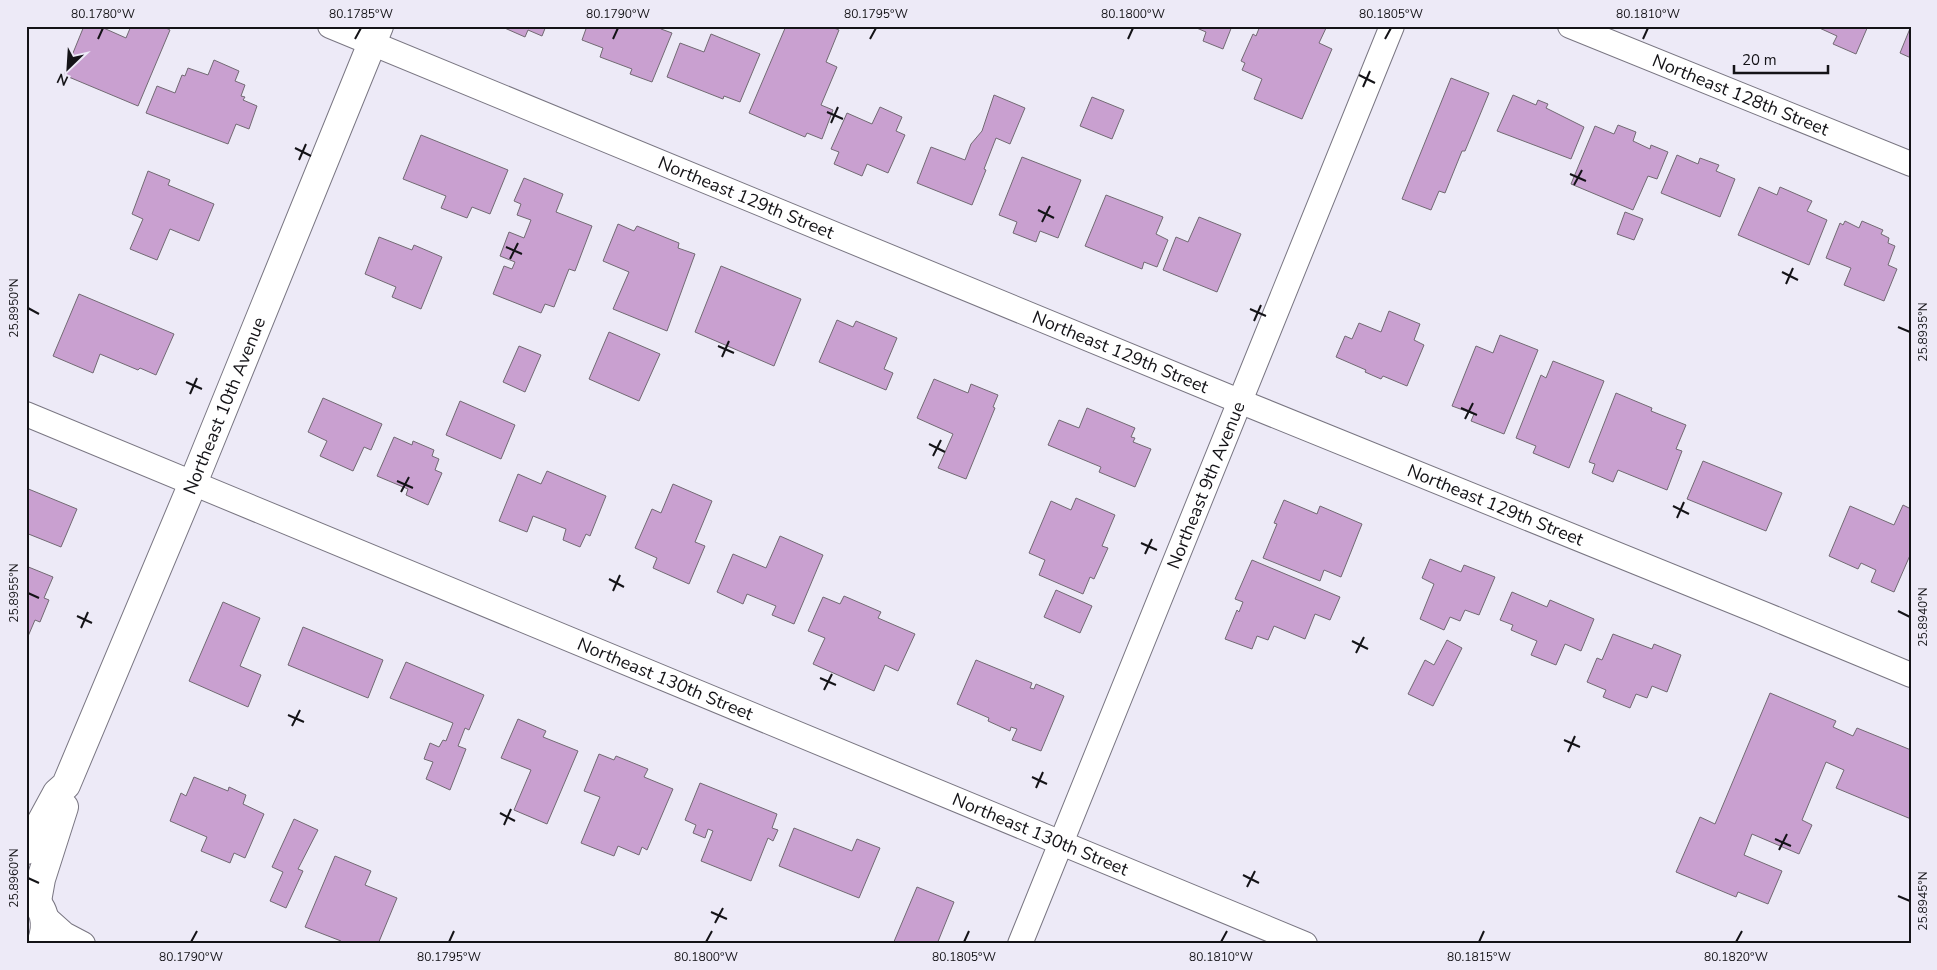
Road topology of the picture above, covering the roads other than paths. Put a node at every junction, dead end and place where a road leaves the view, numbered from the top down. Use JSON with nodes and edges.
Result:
{"nodes":[{"id":1,"x":330,"y":26,"type":"edge"},
{"id":2,"x":1392,"y":26,"type":"edge"},
{"id":3,"x":1570,"y":26,"type":"edge"},
{"id":4,"x":375,"y":35,"type":"edge"},
{"id":5,"x":1911,"y":164,"type":"edge"},
{"id":6,"x":1239,"y":401,"type":"junction"},
{"id":7,"x":26,"y":414,"type":"edge"},
{"id":8,"x":193,"y":483,"type":"junction"},
{"id":9,"x":1911,"y":676,"type":"edge"},
{"id":10,"x":66,"y":785,"type":"junction"},
{"id":11,"x":1061,"y":843,"type":"junction"},
{"id":12,"x":26,"y":850,"type":"edge"},
{"id":13,"x":36,"y":904,"type":"edge"},
{"id":14,"x":40,"y":944,"type":"edge"},
{"id":15,"x":83,"y":944,"type":"edge"},
{"id":16,"x":1020,"y":944,"type":"edge"},
{"id":17,"x":1305,"y":944,"type":"edge"}],
"edges":[{"from":1,"to":4,"type":"street","name":"Northeast 129th Street"},
{"from":2,"to":6,"type":"street","name":"Northeast 9th Avenue"},
{"from":3,"to":5,"type":"street","name":"Northeast 128th Street"},
{"from":4,"to":6,"type":"street","name":"Northeast 129th Street"},
{"from":4,"to":8,"type":"street","name":"Northeast 10th Avenue"},
{"from":6,"to":9,"type":"street","name":"Northeast 129th Street"},
{"from":6,"to":11,"type":"street","name":"Northeast 9th Avenue"},
{"from":7,"to":8,"type":"street","name":"Northeast 130th Street"},
{"from":8,"to":10,"type":"street","name":"Northeast 10th Avenue"},
{"from":8,"to":11,"type":"street","name":"Northeast 130th Street"},
{"from":10,"to":12,"type":"street","name":"Northeast 10th Avenue"},
{"from":10,"to":13,"type":"street","name":"Northeast 10th Avenue"},
{"from":11,"to":16,"type":"street","name":"Northeast 9th Avenue"},
{"from":11,"to":17,"type":"street","name":"Northeast 130th Street"},
{"from":13,"to":14,"type":"street","name":"Northeast 10th Avenue"},
{"from":13,"to":15,"type":"street"}]}
